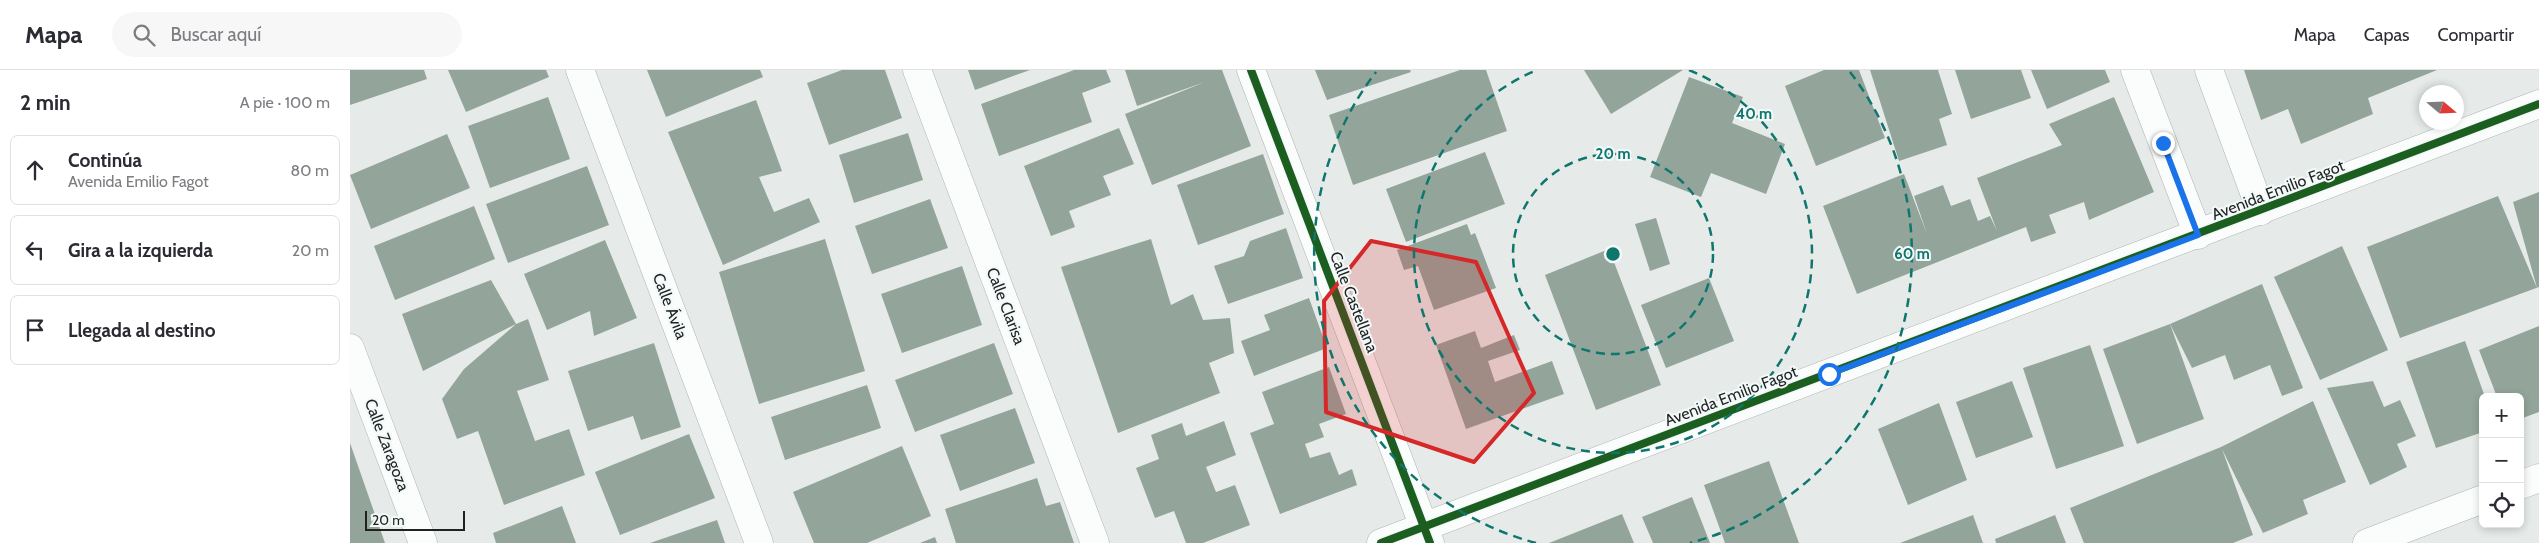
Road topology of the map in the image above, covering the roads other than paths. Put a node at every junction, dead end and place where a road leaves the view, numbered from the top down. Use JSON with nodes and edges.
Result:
{"nodes":[{"id":1,"x":580,"y":70,"type":"edge"},
{"id":2,"x":917,"y":70,"type":"edge"},
{"id":3,"x":1251,"y":70,"type":"edge"},
{"id":4,"x":2135,"y":70,"type":"edge"},
{"id":5,"x":2209,"y":70,"type":"edge"},
{"id":6,"x":2539,"y":104,"type":"edge"},
{"id":7,"x":2262,"y":211,"type":"junction"},
{"id":8,"x":2198,"y":235,"type":"junction"},
{"id":9,"x":350,"y":348,"type":"edge"},
{"id":10,"x":2539,"y":478,"type":"edge"},
{"id":11,"x":2524,"y":484,"type":"edge"},
{"id":12,"x":2479,"y":501,"type":"edge"},
{"id":13,"x":1427,"y":535,"type":"edge"},
{"id":14,"x":424,"y":543,"type":"edge"},
{"id":15,"x":759,"y":543,"type":"edge"},
{"id":16,"x":1095,"y":543,"type":"edge"},
{"id":17,"x":1380,"y":543,"type":"edge"},
{"id":18,"x":2367,"y":543,"type":"edge"}],
"edges":[{"from":1,"to":15,"type":"street","name":"Calle Ávila"},
{"from":2,"to":16,"type":"street","name":"Calle Clarisa"},
{"from":3,"to":13,"type":"street","name":"Calle Castellana"},
{"from":4,"to":8,"type":"street"},
{"from":5,"to":7,"type":"street"},
{"from":6,"to":7,"type":"street","name":"Avenida Emilio Fagot"},
{"from":7,"to":8,"type":"street","name":"Avenida Emilio Fagot"},
{"from":8,"to":13,"type":"street","name":"Avenida Emilio Fagot"},
{"from":9,"to":14,"type":"street","name":"Calle Zaragoza"},
{"from":10,"to":11,"type":"street"},
{"from":12,"to":18,"type":"street"},
{"from":13,"to":17,"type":"street","name":"Avenida Emilio Fagot"}]}
